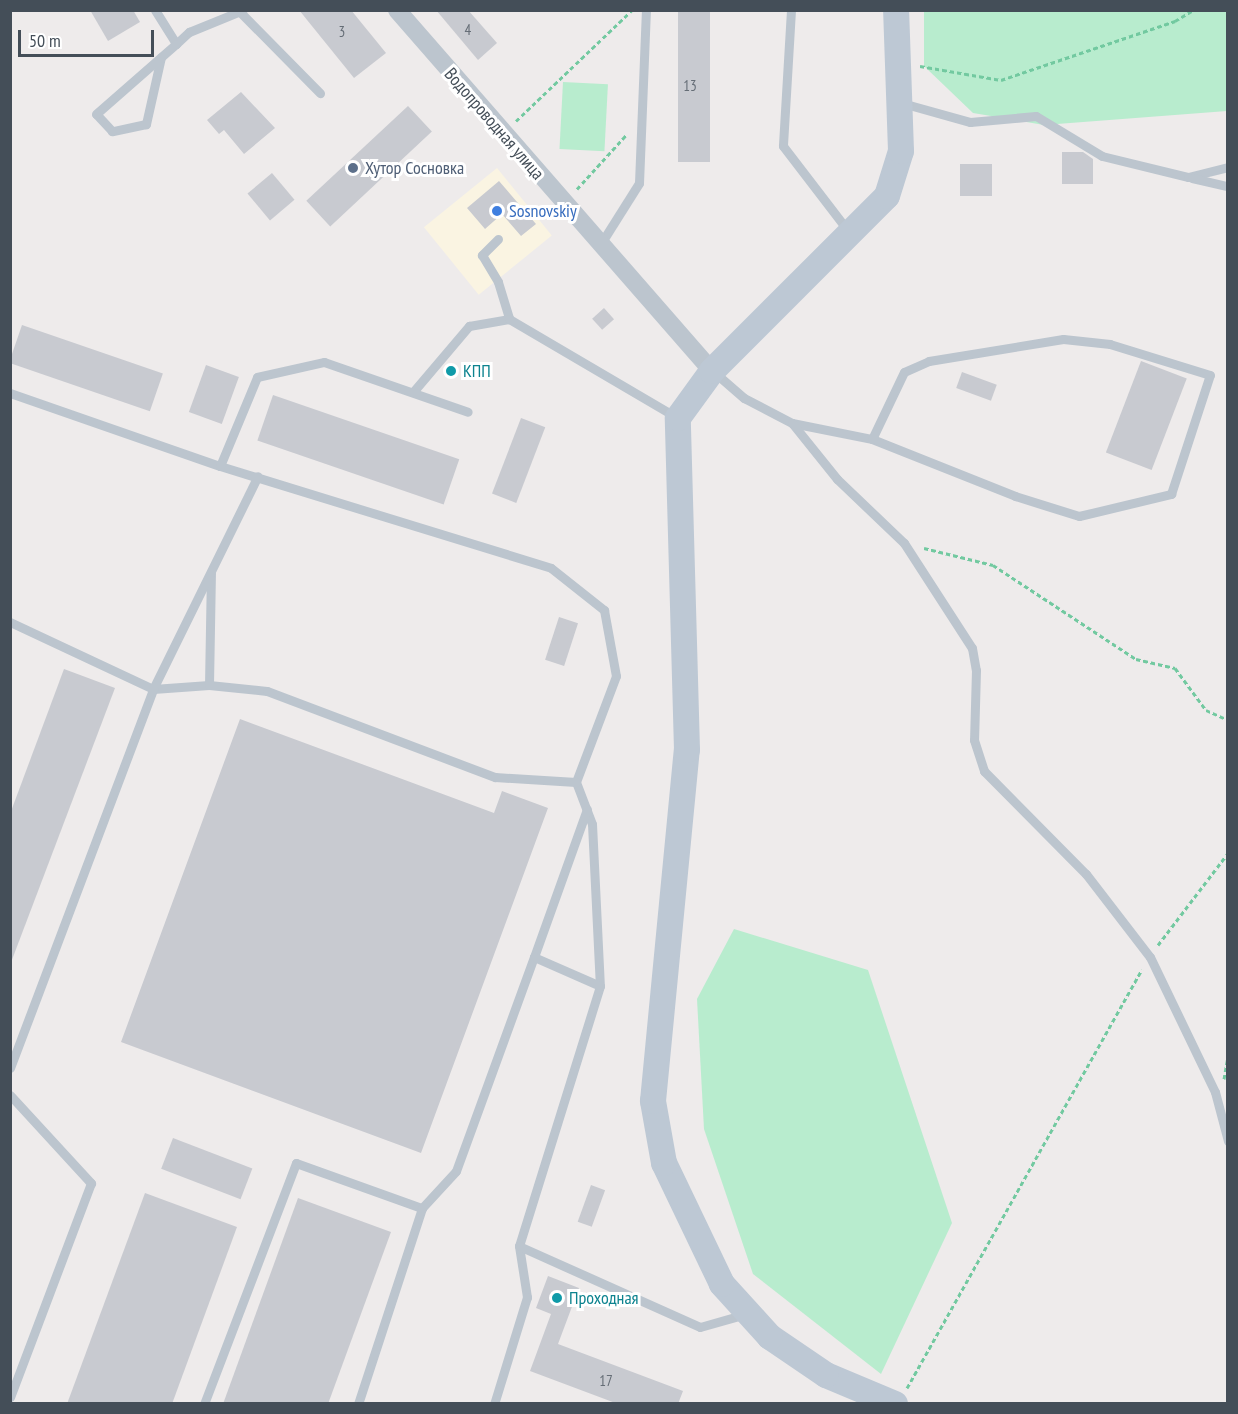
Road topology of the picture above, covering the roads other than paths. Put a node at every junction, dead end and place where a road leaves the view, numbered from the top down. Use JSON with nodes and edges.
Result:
{"nodes":[{"id":1,"x":155,"y":10,"type":"edge"},
{"id":2,"x":397,"y":10,"type":"edge"},
{"id":3,"x":646,"y":10,"type":"edge"},
{"id":4,"x":791,"y":10,"type":"edge"},
{"id":5,"x":896,"y":10,"type":"edge"},
{"id":6,"x":241,"y":11,"type":"edge"},
{"id":7,"x":176,"y":44,"type":"junction"},
{"id":8,"x":161,"y":57,"type":"junction"},
{"id":9,"x":320,"y":93,"type":"dead end"},
{"id":10,"x":899,"y":102,"type":"junction"},
{"id":11,"x":1227,"y":167,"type":"edge"},
{"id":12,"x":1188,"y":177,"type":"junction"},
{"id":13,"x":1227,"y":186,"type":"edge"},
{"id":14,"x":849,"y":232,"type":"junction"},
{"id":15,"x":498,"y":239,"type":"dead end"},
{"id":16,"x":600,"y":245,"type":"junction"},
{"id":17,"x":509,"y":319,"type":"junction"},
{"id":18,"x":712,"y":371,"type":"junction"},
{"id":19,"x":413,"y":392,"type":"junction"},
{"id":20,"x":10,"y":393,"type":"edge"},
{"id":21,"x":468,"y":412,"type":"dead end"},
{"id":22,"x":678,"y":418,"type":"junction"},
{"id":23,"x":792,"y":423,"type":"junction"},
{"id":24,"x":872,"y":439,"type":"junction"},
{"id":25,"x":220,"y":466,"type":"junction"},
{"id":26,"x":258,"y":476,"type":"junction"},
{"id":27,"x":211,"y":571,"type":"junction"},
{"id":28,"x":10,"y":622,"type":"edge"},
{"id":29,"x":209,"y":685,"type":"junction"},
{"id":30,"x":153,"y":688,"type":"junction"},
{"id":31,"x":576,"y":782,"type":"junction"},
{"id":32,"x":586,"y":809,"type":"junction"},
{"id":33,"x":534,"y":957,"type":"junction"},
{"id":34,"x":600,"y":986,"type":"junction"},
{"id":35,"x":10,"y":1068,"type":"edge"},
{"id":36,"x":10,"y":1095,"type":"edge"},
{"id":37,"x":1227,"y":1141,"type":"edge"},
{"id":38,"x":422,"y":1208,"type":"junction"},
{"id":39,"x":519,"y":1246,"type":"junction"},
{"id":40,"x":749,"y":1313,"type":"junction"},
{"id":41,"x":10,"y":1398,"type":"edge"},
{"id":42,"x":899,"y":1398,"type":"edge"},
{"id":43,"x":204,"y":1404,"type":"edge"},
{"id":44,"x":358,"y":1404,"type":"edge"},
{"id":45,"x":494,"y":1404,"type":"edge"}],
"edges":[{"from":1,"to":7,"type":"lane"},
{"from":2,"to":16,"type":"street","name":"Водопроводная улица"},
{"from":3,"to":16,"type":"lane"},
{"from":4,"to":14,"type":"lane"},
{"from":5,"to":10,"type":"street"},
{"from":6,"to":7,"type":"lane"},
{"from":6,"to":9,"type":"lane"},
{"from":7,"to":8,"type":"lane"},
{"from":8,"to":8,"type":"lane"},
{"from":10,"to":12,"type":"lane"},
{"from":10,"to":14,"type":"street"},
{"from":11,"to":12,"type":"lane"},
{"from":12,"to":13,"type":"lane"},
{"from":14,"to":18,"type":"street"},
{"from":15,"to":17,"type":"lane"},
{"from":16,"to":18,"type":"street","name":"Водопроводная улица"},
{"from":17,"to":19,"type":"lane"},
{"from":17,"to":22,"type":"lane"},
{"from":18,"to":22,"type":"street"},
{"from":18,"to":23,"type":"lane"},
{"from":19,"to":21,"type":"lane"},
{"from":19,"to":25,"type":"lane"},
{"from":20,"to":25,"type":"lane"},
{"from":22,"to":40,"type":"street"},
{"from":23,"to":24,"type":"lane"},
{"from":23,"to":37,"type":"lane"},
{"from":24,"to":24,"type":"lane"},
{"from":25,"to":26,"type":"lane"},
{"from":26,"to":27,"type":"lane"},
{"from":26,"to":31,"type":"lane"},
{"from":27,"to":29,"type":"lane"},
{"from":27,"to":30,"type":"lane"},
{"from":28,"to":30,"type":"lane"},
{"from":29,"to":30,"type":"lane"},
{"from":29,"to":31,"type":"lane"},
{"from":30,"to":35,"type":"lane"},
{"from":31,"to":32,"type":"lane"},
{"from":32,"to":33,"type":"lane"},
{"from":32,"to":34,"type":"lane"},
{"from":33,"to":34,"type":"lane"},
{"from":33,"to":38,"type":"lane"},
{"from":34,"to":39,"type":"lane"},
{"from":36,"to":41,"type":"lane"},
{"from":38,"to":43,"type":"lane"},
{"from":38,"to":44,"type":"lane"},
{"from":39,"to":40,"type":"lane"},
{"from":39,"to":45,"type":"lane"},
{"from":40,"to":42,"type":"street"}]}
